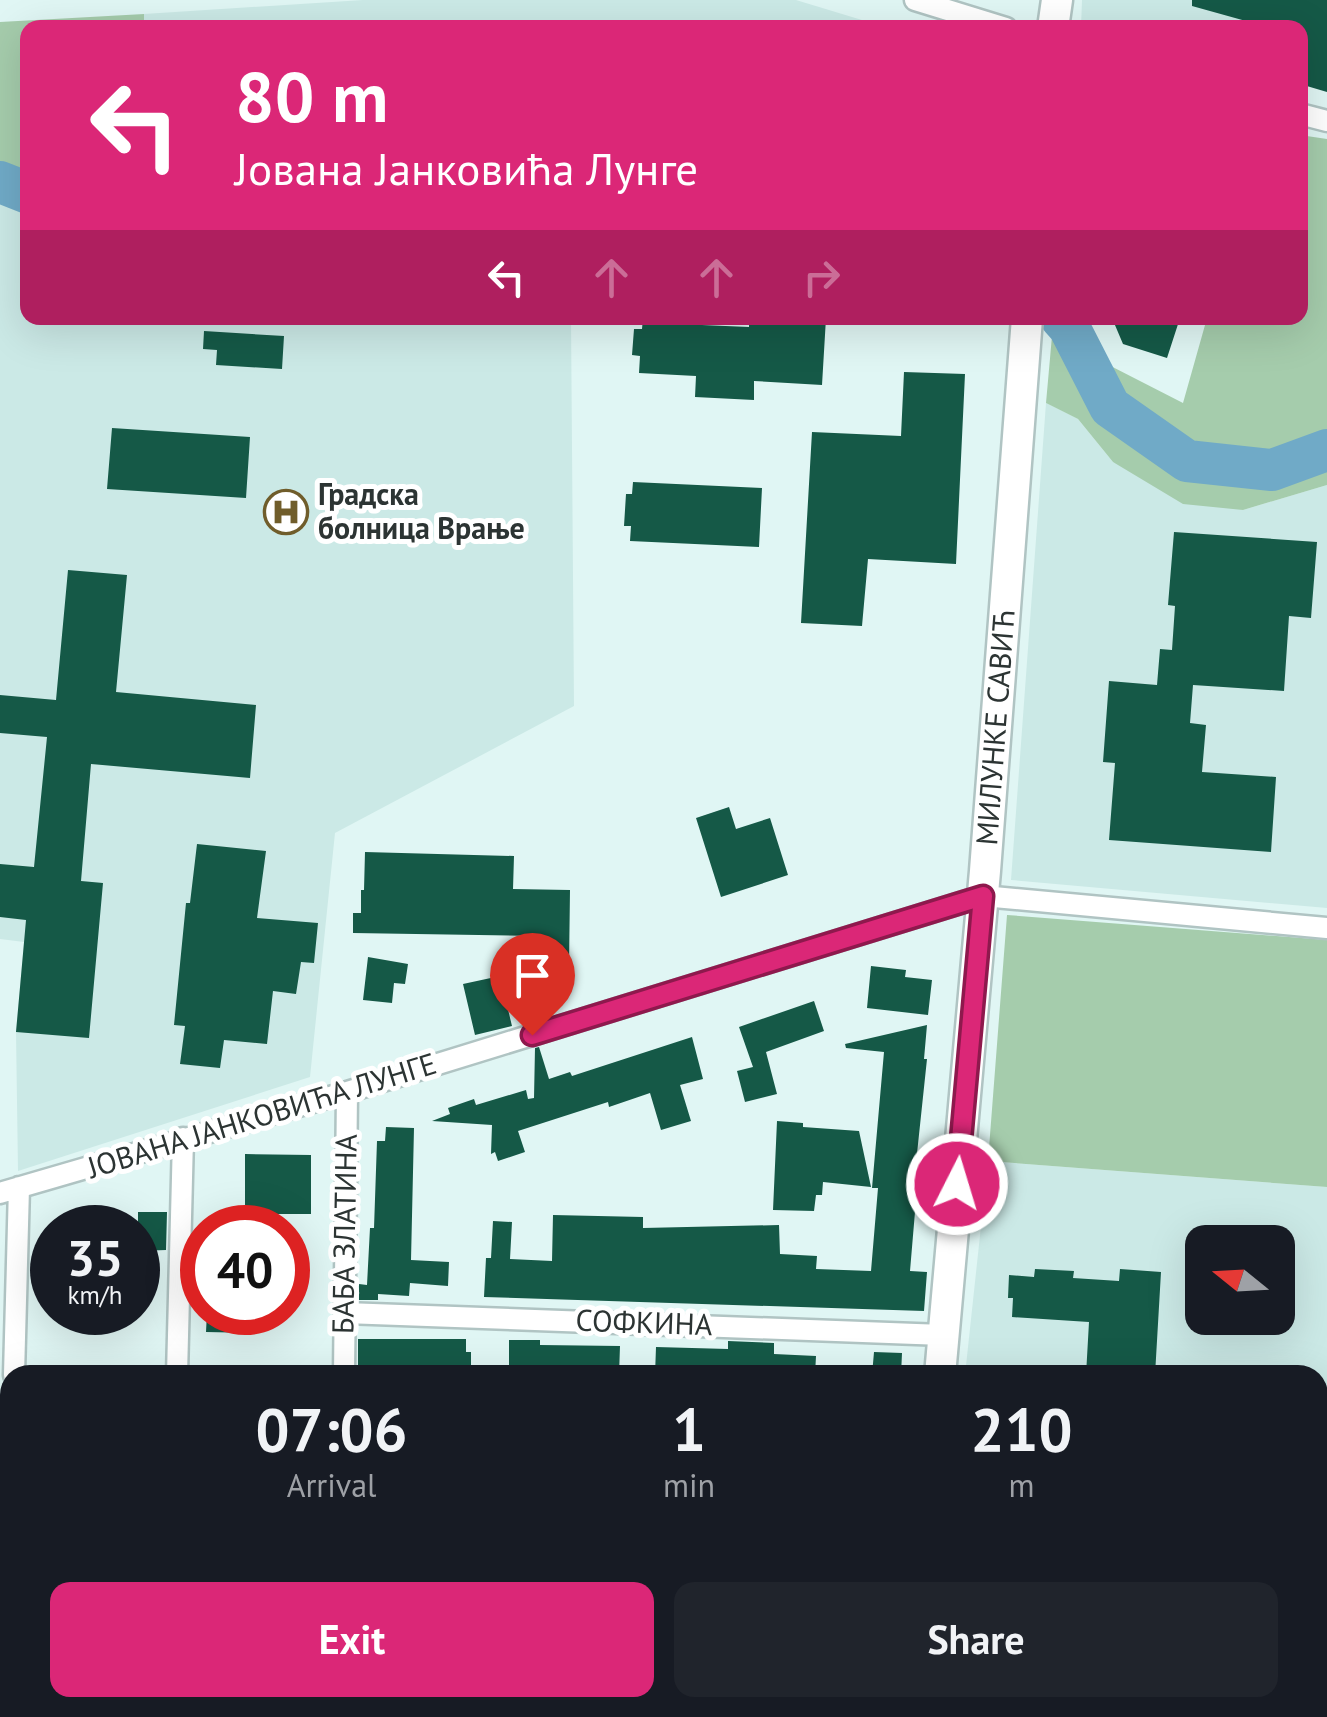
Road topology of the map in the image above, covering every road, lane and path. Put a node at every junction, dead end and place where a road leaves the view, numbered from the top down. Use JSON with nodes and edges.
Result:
{"nodes":[{"id":1,"x":915,"y":0,"type":"edge"},
{"id":2,"x":980,"y":20,"type":"edge"},
{"id":3,"x":1027,"y":325,"type":"edge"},
{"id":4,"x":983,"y":896,"type":"junction"},
{"id":5,"x":1327,"y":928,"type":"edge"},
{"id":6,"x":347,"y":1092,"type":"junction"},
{"id":7,"x":183,"y":1138,"type":"junction"},
{"id":8,"x":10,"y":1190,"type":"edge"},
{"id":9,"x":345,"y":1313,"type":"junction"},
{"id":10,"x":943,"y":1335,"type":"junction"},
{"id":11,"x":14,"y":1365,"type":"edge"},
{"id":12,"x":178,"y":1365,"type":"edge"},
{"id":13,"x":344,"y":1365,"type":"edge"},
{"id":14,"x":941,"y":1365,"type":"edge"}],
"edges":[{"from":1,"to":2,"type":"street"},
{"from":3,"to":4,"type":"street","name":"МИЛУНКЕ САВИЋ"},
{"from":4,"to":5,"type":"street"},
{"from":4,"to":6,"type":"street","name":"ЈОВАНА ЈАНКОВИЋА ЛУНГЕ"},
{"from":4,"to":10,"type":"street","name":"МИЛУНКЕ САВИЋ"},
{"from":6,"to":7,"type":"street","name":"ЈОВАНА ЈАНКОВИЋА ЛУНГЕ"},
{"from":6,"to":9,"type":"street","name":"БАБА ЗЛАТИНА"},
{"from":7,"to":8,"type":"street","name":"ЈОВАНА ЈАНКОВИЋА ЛУНГЕ"},
{"from":7,"to":12,"type":"street"},
{"from":8,"to":11,"type":"street"},
{"from":9,"to":10,"type":"street","name":"СОФКИНА"},
{"from":9,"to":13,"type":"street","name":"БАБА ЗЛАТИНА"},
{"from":10,"to":14,"type":"street","name":"МИЛУНКЕ САВИЋ"}]}
